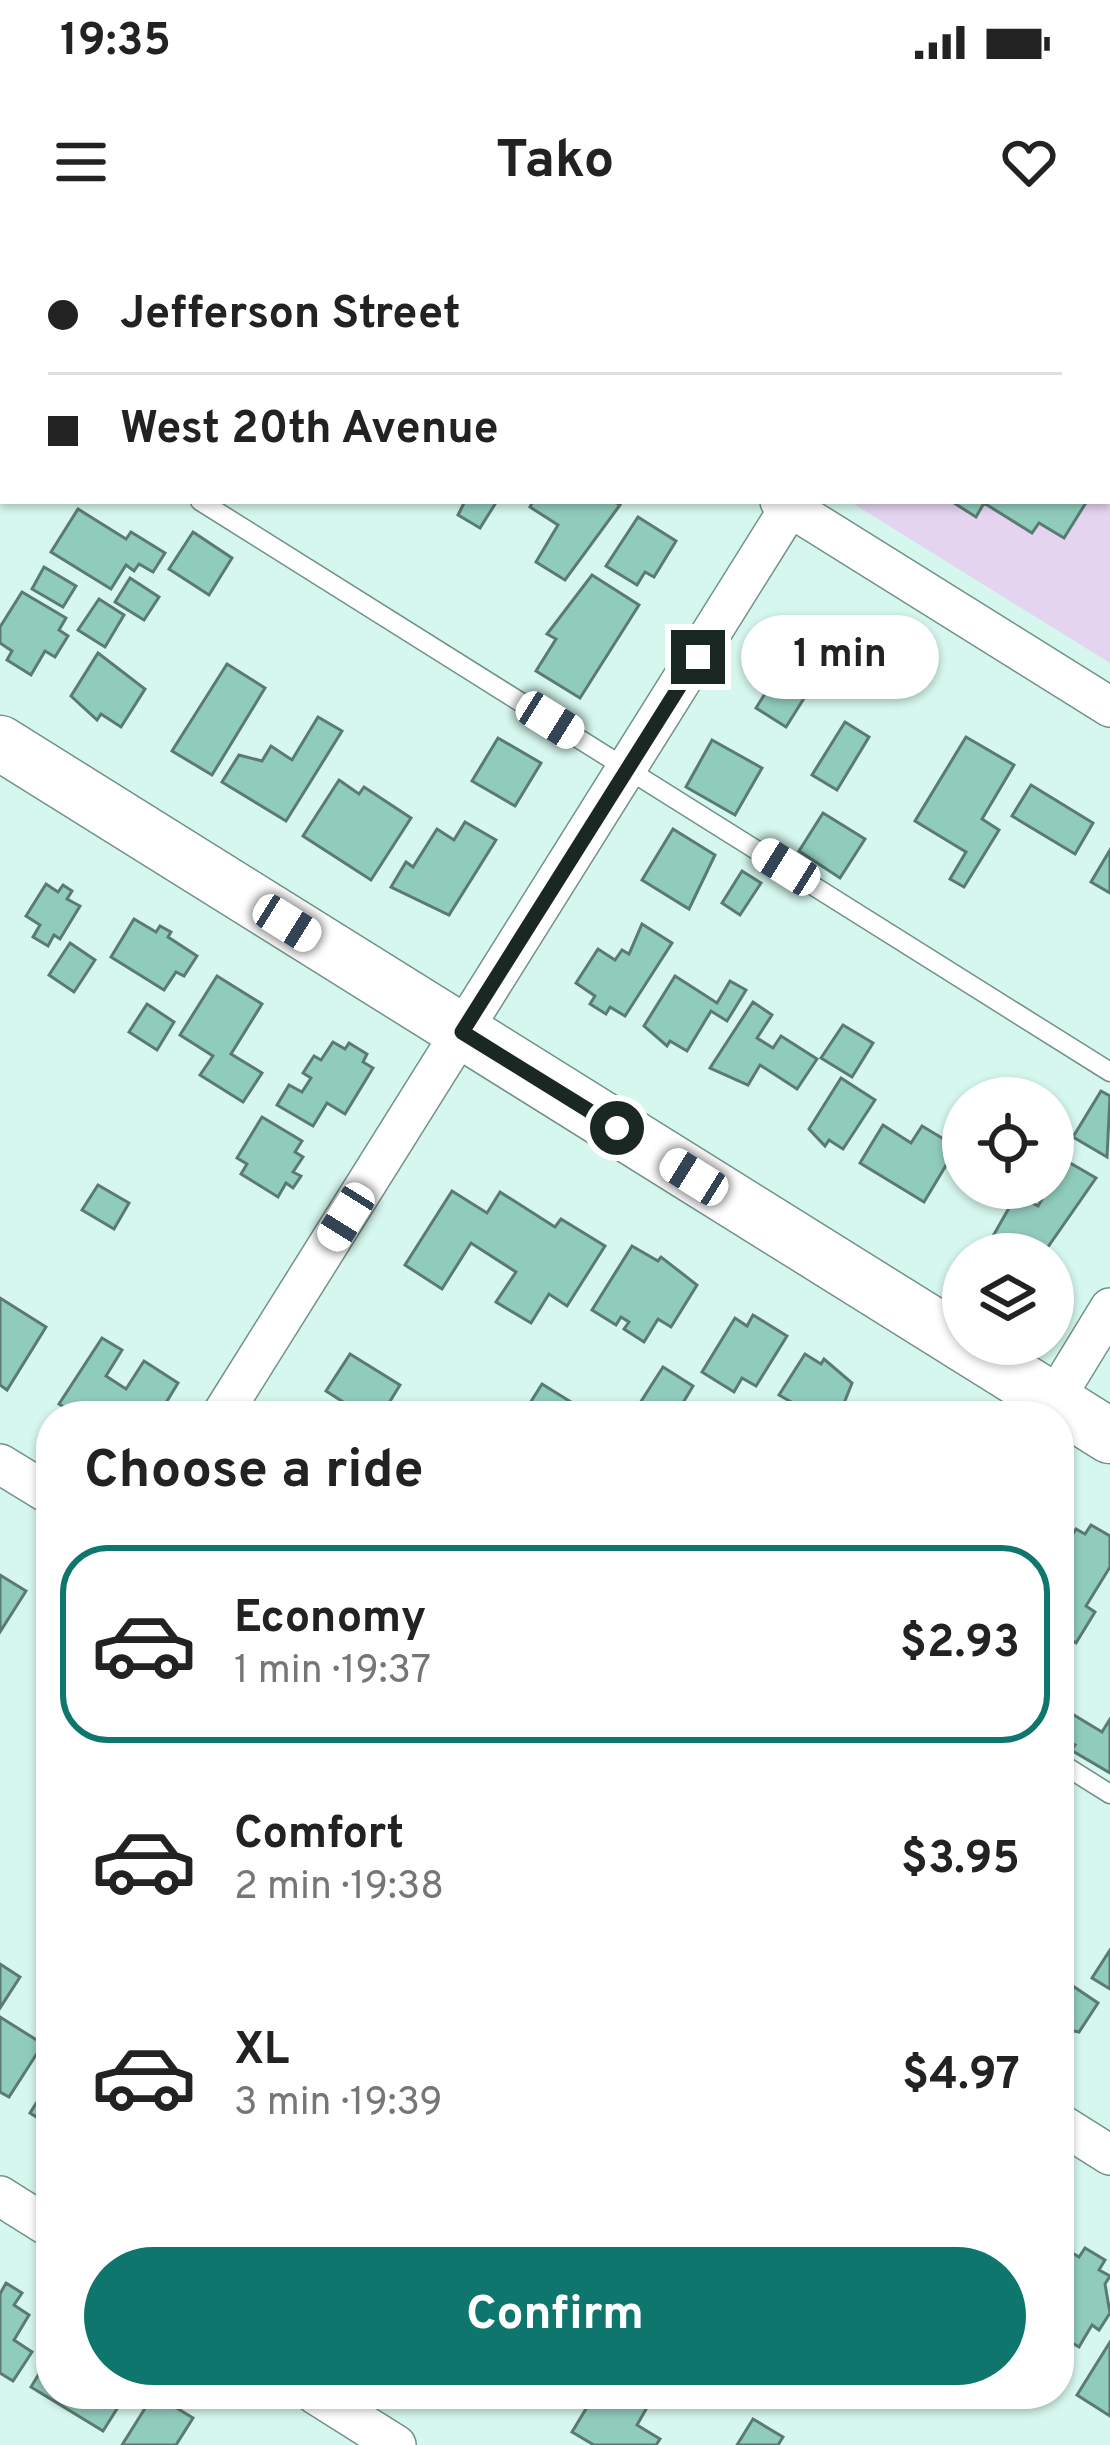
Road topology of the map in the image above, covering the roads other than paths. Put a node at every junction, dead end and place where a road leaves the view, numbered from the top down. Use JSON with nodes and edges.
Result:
{"nodes":[{"id":1,"x":205,"y":504,"type":"edge"},
{"id":2,"x":785,"y":504,"type":"edge"},
{"id":3,"x":1110,"y":707,"type":"edge"},
{"id":4,"x":0,"y":743,"type":"edge"},
{"id":5,"x":628,"y":769,"type":"junction"},
{"id":6,"x":462,"y":1032,"type":"junction"},
{"id":7,"x":1110,"y":1072,"type":"edge"},
{"id":8,"x":1110,"y":1308,"type":"edge"},
{"id":9,"x":942,"y":1331,"type":"edge"},
{"id":10,"x":991,"y":1365,"type":"edge"},
{"id":11,"x":230,"y":1401,"type":"edge"},
{"id":12,"x":1040,"y":1401,"type":"edge"},
{"id":13,"x":1053,"y":1401,"type":"edge"},
{"id":14,"x":1074,"y":1419,"type":"edge"},
{"id":15,"x":1110,"y":1436,"type":"edge"},
{"id":16,"x":0,"y":1463,"type":"edge"},
{"id":17,"x":36,"y":1486,"type":"edge"},
{"id":18,"x":1074,"y":1771,"type":"edge"},
{"id":19,"x":1110,"y":1794,"type":"edge"},
{"id":20,"x":1074,"y":2132,"type":"edge"},
{"id":21,"x":1110,"y":2155,"type":"edge"},
{"id":22,"x":0,"y":2196,"type":"edge"},
{"id":23,"x":36,"y":2219,"type":"edge"},
{"id":24,"x":339,"y":2409,"type":"edge"},
{"id":25,"x":396,"y":2445,"type":"edge"}],
"edges":[{"from":1,"to":5,"type":"lane"},
{"from":2,"to":3,"type":"street"},
{"from":2,"to":5,"type":"street"},
{"from":4,"to":6,"type":"street"},
{"from":5,"to":6,"type":"street"},
{"from":5,"to":7,"type":"lane"},
{"from":6,"to":9,"type":"street"},
{"from":6,"to":11,"type":"street"},
{"from":8,"to":13,"type":"street"},
{"from":10,"to":12,"type":"street"},
{"from":14,"to":15,"type":"street"},
{"from":16,"to":17,"type":"street"},
{"from":18,"to":19,"type":"lane"},
{"from":20,"to":21,"type":"street"},
{"from":22,"to":23,"type":"street"},
{"from":24,"to":25,"type":"street"}]}
